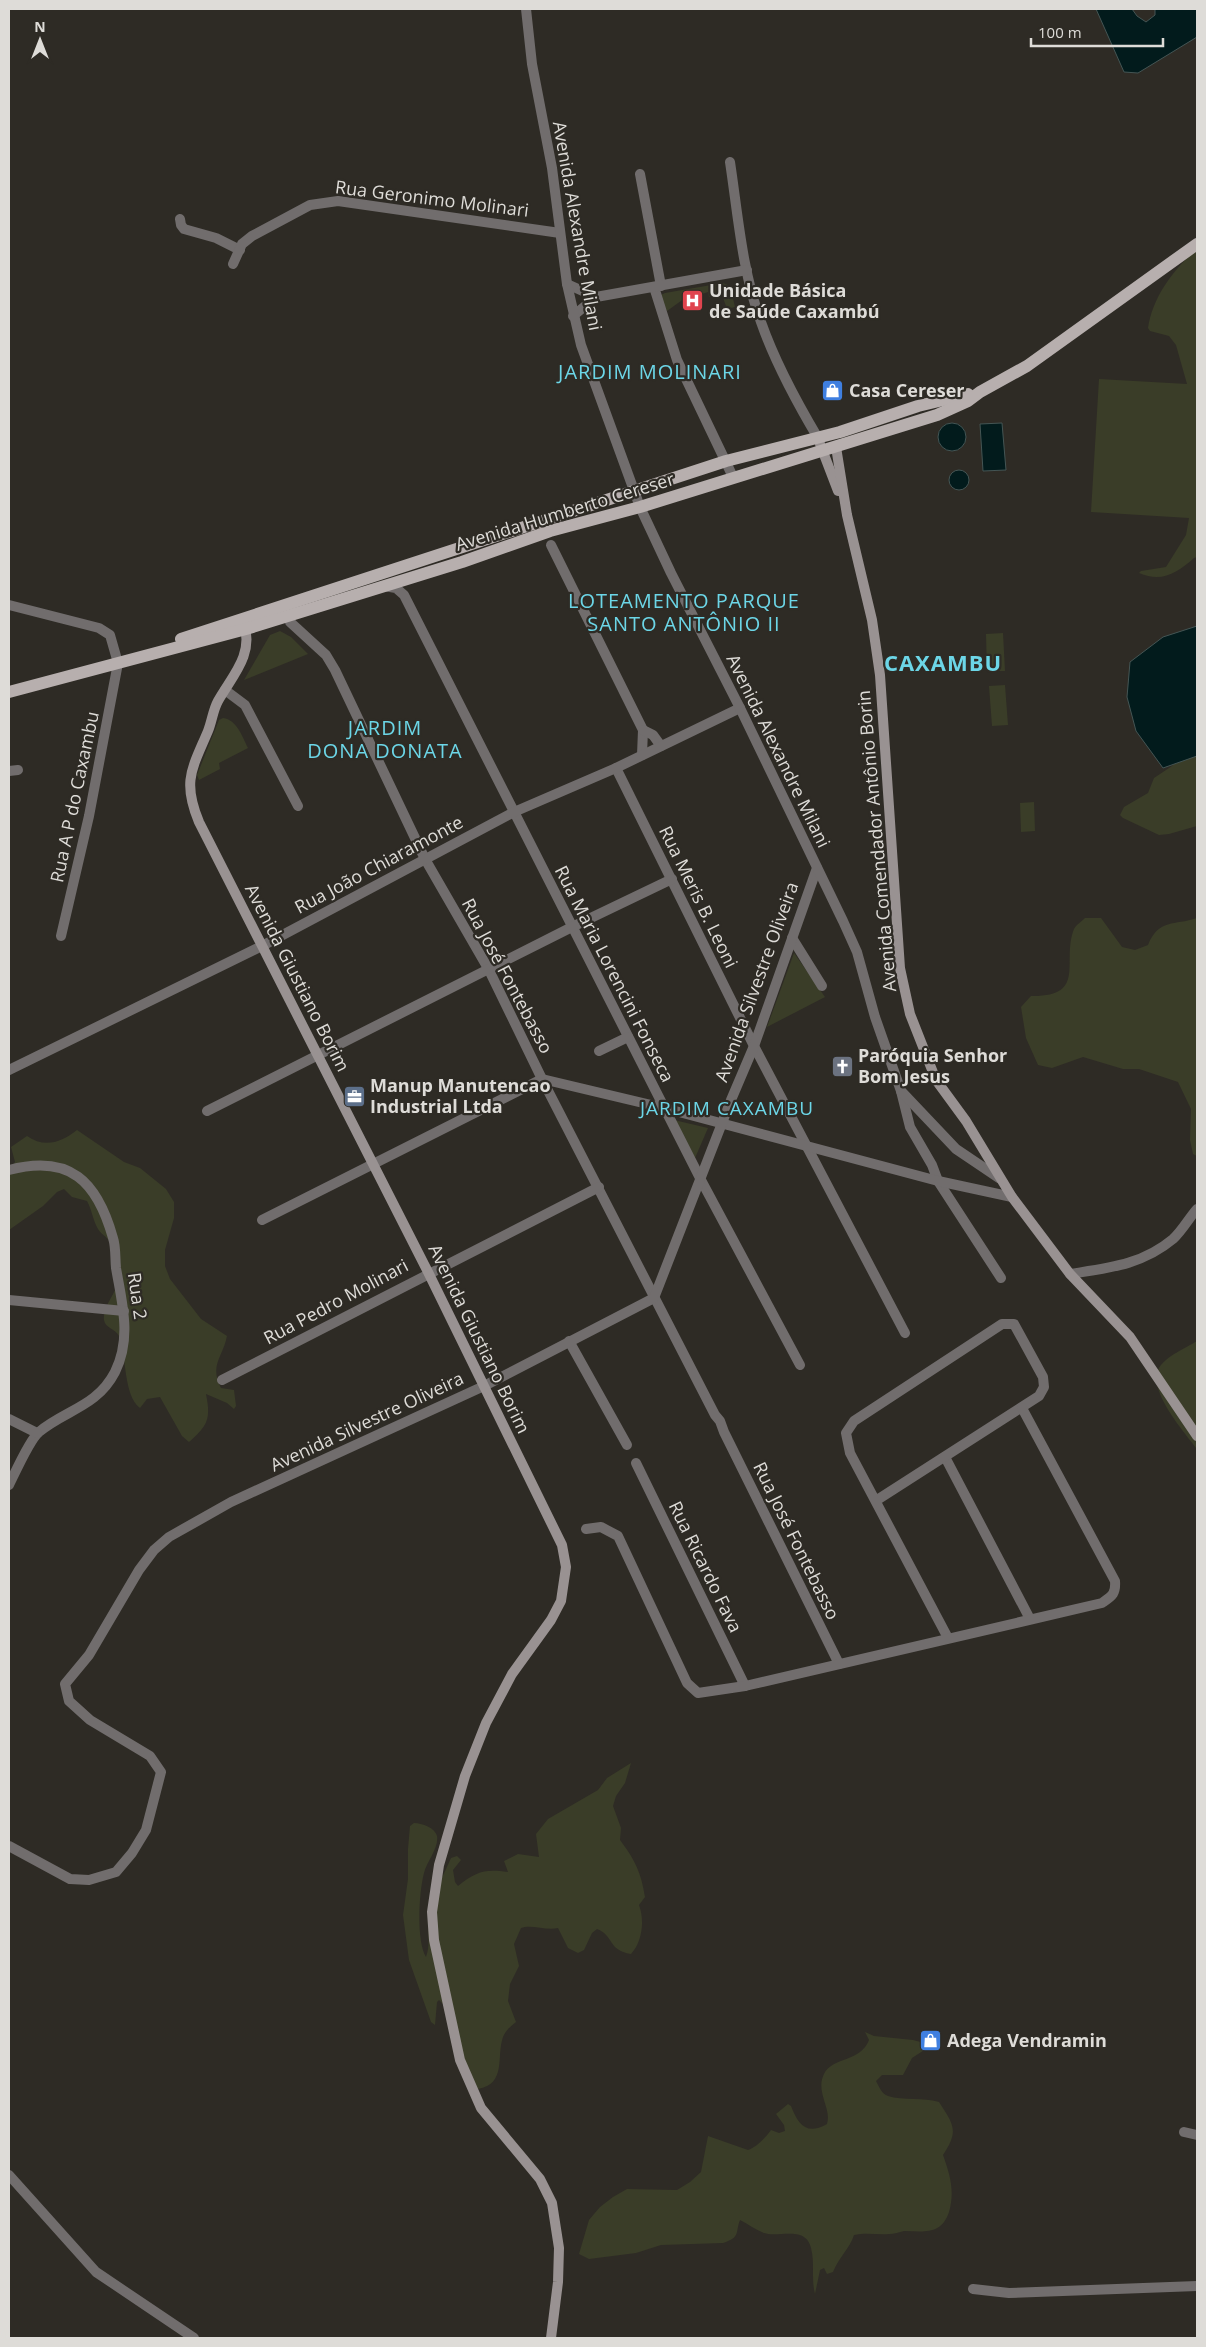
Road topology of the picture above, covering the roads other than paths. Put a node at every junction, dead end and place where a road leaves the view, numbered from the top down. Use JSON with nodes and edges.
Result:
{"nodes":[{"id":1,"x":526,"y":9,"type":"edge"},
{"id":2,"x":730,"y":162,"type":"dead end"},
{"id":3,"x":640,"y":174,"type":"dead end"},
{"id":4,"x":180,"y":219,"type":"dead end"},
{"id":5,"x":560,"y":233,"type":"junction"},
{"id":6,"x":1197,"y":244,"type":"edge"},
{"id":7,"x":240,"y":250,"type":"junction"},
{"id":8,"x":234,"y":264,"type":"dead end"},
{"id":9,"x":747,"y":270,"type":"junction"},
{"id":10,"x":567,"y":284,"type":"junction"},
{"id":11,"x":658,"y":286,"type":"junction"},
{"id":12,"x":596,"y":297,"type":"junction"},
{"id":13,"x":574,"y":316,"type":"junction"},
{"id":14,"x":980,"y":392,"type":"junction"},
{"id":15,"x":818,"y":438,"type":"junction"},
{"id":16,"x":836,"y":447,"type":"junction"},
{"id":17,"x":823,"y":451,"type":"junction"},
{"id":18,"x":726,"y":461,"type":"junction"},
{"id":19,"x":733,"y":477,"type":"junction"},
{"id":20,"x":634,"y":492,"type":"junction"},
{"id":21,"x":640,"y":507,"type":"junction"},
{"id":22,"x":848,"y":515,"type":"junction"},
{"id":23,"x":551,"y":545,"type":"dead end"},
{"id":24,"x":409,"y":578,"type":"junction"},
{"id":25,"x":384,"y":586,"type":"junction"},
{"id":26,"x":404,"y":595,"type":"junction"},
{"id":27,"x":298,"y":602,"type":"junction"},
{"id":28,"x":9,"y":605,"type":"edge"},
{"id":29,"x":289,"y":615,"type":"junction"},
{"id":30,"x":244,"y":624,"type":"junction"},
{"id":31,"x":118,"y":663,"type":"junction"},
{"id":32,"x":225,"y":690,"type":"junction"},
{"id":33,"x":9,"y":692,"type":"edge"},
{"id":34,"x":740,"y":708,"type":"junction"},
{"id":35,"x":643,"y":730,"type":"junction"},
{"id":36,"x":661,"y":746,"type":"junction"},
{"id":37,"x":642,"y":755,"type":"junction"},
{"id":38,"x":616,"y":768,"type":"junction"},
{"id":39,"x":298,"y":806,"type":"dead end"},
{"id":40,"x":514,"y":812,"type":"junction"},
{"id":41,"x":425,"y":859,"type":"junction"},
{"id":42,"x":817,"y":868,"type":"junction"},
{"id":43,"x":672,"y":879,"type":"junction"},
{"id":44,"x":572,"y":926,"type":"junction"},
{"id":45,"x":61,"y":936,"type":"dead end"},
{"id":46,"x":792,"y":938,"type":"junction"},
{"id":47,"x":262,"y":946,"type":"junction"},
{"id":48,"x":489,"y":970,"type":"junction"},
{"id":49,"x":822,"y":986,"type":"dead end"},
{"id":50,"x":628,"y":1037,"type":"junction"},
{"id":51,"x":754,"y":1046,"type":"junction"},
{"id":52,"x":598,"y":1051,"type":"dead end"},
{"id":53,"x":318,"y":1055,"type":"junction"},
{"id":54,"x":9,"y":1070,"type":"edge"},
{"id":55,"x":542,"y":1079,"type":"junction"},
{"id":56,"x":901,"y":1091,"type":"junction"},
{"id":57,"x":664,"y":1108,"type":"junction"},
{"id":58,"x":207,"y":1111,"type":"dead end"},
{"id":59,"x":721,"y":1124,"type":"junction"},
{"id":60,"x":807,"y":1147,"type":"junction"},
{"id":61,"x":373,"y":1164,"type":"junction"},
{"id":62,"x":9,"y":1170,"type":"edge"},
{"id":63,"x":999,"y":1178,"type":"junction"},
{"id":64,"x":700,"y":1180,"type":"junction"},
{"id":65,"x":938,"y":1181,"type":"junction"},
{"id":66,"x":599,"y":1187,"type":"junction"},
{"id":67,"x":1012,"y":1197,"type":"junction"},
{"id":68,"x":1197,"y":1209,"type":"edge"},
{"id":69,"x":262,"y":1220,"type":"dead end"},
{"id":70,"x":428,"y":1272,"type":"junction"},
{"id":71,"x":1070,"y":1274,"type":"junction"},
{"id":72,"x":1001,"y":1278,"type":"dead end"},
{"id":73,"x":654,"y":1298,"type":"junction"},
{"id":74,"x":9,"y":1300,"type":"edge"},
{"id":75,"x":124,"y":1311,"type":"junction"},
{"id":76,"x":905,"y":1333,"type":"dead end"},
{"id":77,"x":569,"y":1341,"type":"junction"},
{"id":78,"x":800,"y":1365,"type":"dead end"},
{"id":79,"x":222,"y":1380,"type":"dead end"},
{"id":80,"x":484,"y":1386,"type":"junction"},
{"id":81,"x":1022,"y":1408,"type":"junction"},
{"id":82,"x":9,"y":1419,"type":"edge"},
{"id":83,"x":37,"y":1433,"type":"junction"},
{"id":84,"x":1197,"y":1436,"type":"edge"},
{"id":85,"x":627,"y":1445,"type":"dead end"},
{"id":86,"x":945,"y":1457,"type":"junction"},
{"id":87,"x":636,"y":1463,"type":"dead end"},
{"id":88,"x":9,"y":1485,"type":"edge"},
{"id":89,"x":877,"y":1500,"type":"junction"},
{"id":90,"x":586,"y":1529,"type":"dead end"},
{"id":91,"x":1030,"y":1619,"type":"junction"},
{"id":92,"x":948,"y":1638,"type":"junction"},
{"id":93,"x":839,"y":1664,"type":"junction"},
{"id":94,"x":745,"y":1686,"type":"junction"},
{"id":95,"x":9,"y":1846,"type":"edge"},
{"id":96,"x":1184,"y":2132,"type":"dead end"},
{"id":97,"x":1197,"y":2135,"type":"edge"},
{"id":98,"x":9,"y":2175,"type":"edge"},
{"id":99,"x":1197,"y":2286,"type":"edge"},
{"id":100,"x":973,"y":2289,"type":"dead end"},
{"id":101,"x":194,"y":2338,"type":"edge"},
{"id":102,"x":551,"y":2338,"type":"edge"}],
"edges":[{"from":1,"to":5,"type":"street","name":"Avenida Alexandre Milani"},
{"from":2,"to":9,"type":"street"},
{"from":3,"to":11,"type":"street"},
{"from":4,"to":7,"type":"street"},
{"from":5,"to":7,"type":"street","name":"Rua Geronimo Molinari"},
{"from":5,"to":10,"type":"street","name":"Avenida Alexandre Milani"},
{"from":6,"to":14,"type":"main road","name":"Avenida Humberto Cereser"},
{"from":7,"to":8,"type":"street","name":"Rua Geronimo Molinari"},
{"from":9,"to":11,"type":"street"},
{"from":9,"to":15,"type":"street"},
{"from":10,"to":12,"type":"street"},
{"from":10,"to":13,"type":"street","name":"Avenida Alexandre Milani"},
{"from":11,"to":12,"type":"street"},
{"from":11,"to":18,"type":"street"},
{"from":12,"to":13,"type":"street"},
{"from":13,"to":20,"type":"street","name":"Avenida Alexandre Milani"},
{"from":14,"to":15,"type":"main road","name":"Avenida Humberto Cereser"},
{"from":14,"to":16,"type":"main road","name":"Avenida Humberto Cereser"},
{"from":15,"to":17,"type":"main road","name":"Avenida Comendador Antônio Borin"},
{"from":15,"to":18,"type":"main road","name":"Avenida Humberto Cereser"},
{"from":16,"to":17,"type":"main road","name":"Avenida Humberto Cereser"},
{"from":16,"to":22,"type":"main road","name":"Avenida Comendador Antônio Borin"},
{"from":17,"to":19,"type":"main road","name":"Avenida Humberto Cereser"},
{"from":17,"to":22,"type":"main road","name":"Avenida Comendador Antônio Borin"},
{"from":18,"to":19,"type":"street"},
{"from":18,"to":20,"type":"main road","name":"Avenida Humberto Cereser"},
{"from":19,"to":21,"type":"main road","name":"Avenida Humberto Cereser"},
{"from":20,"to":21,"type":"street","name":"Avenida Alexandre Milani"},
{"from":20,"to":27,"type":"main road","name":"Avenida Humberto Cereser"},
{"from":21,"to":24,"type":"main road","name":"Avenida Humberto Cereser"},
{"from":21,"to":34,"type":"street","name":"Avenida Alexandre Milani"},
{"from":22,"to":63,"type":"main road","name":"Avenida Comendador Antônio Borin"},
{"from":23,"to":35,"type":"street"},
{"from":24,"to":25,"type":"main road","name":"Avenida Humberto Cereser"},
{"from":24,"to":26,"type":"street"},
{"from":25,"to":26,"type":"street"},
{"from":25,"to":29,"type":"main road","name":"Avenida Humberto Cereser"},
{"from":26,"to":40,"type":"street","name":"Rua Maria Lorencini Fonseca"},
{"from":27,"to":29,"type":"street"},
{"from":27,"to":30,"type":"main road","name":"Avenida Humberto Cereser"},
{"from":28,"to":31,"type":"street"},
{"from":29,"to":30,"type":"main road","name":"Avenida Humberto Cereser"},
{"from":29,"to":41,"type":"street","name":"Rua José Fontebasso"},
{"from":30,"to":31,"type":"main road","name":"Avenida Humberto Cereser"},
{"from":30,"to":32,"type":"main road","name":"Avenida Giustiano Borim"},
{"from":31,"to":33,"type":"main road","name":"Avenida Humberto Cereser"},
{"from":31,"to":45,"type":"street","name":"Rua A P do Caxambu"},
{"from":32,"to":39,"type":"street"},
{"from":32,"to":47,"type":"main road","name":"Avenida Giustiano Borim"},
{"from":34,"to":36,"type":"street","name":"Rua João Chiaramonte"},
{"from":34,"to":42,"type":"street","name":"Avenida Alexandre Milani"},
{"from":35,"to":36,"type":"street"},
{"from":35,"to":37,"type":"street"},
{"from":36,"to":37,"type":"street","name":"Rua João Chiaramonte"},
{"from":37,"to":38,"type":"street","name":"Rua João Chiaramonte"},
{"from":38,"to":40,"type":"street","name":"Rua João Chiaramonte"},
{"from":38,"to":43,"type":"street","name":"Rua Meris B. Leoni"},
{"from":40,"to":41,"type":"street","name":"Rua João Chiaramonte"},
{"from":40,"to":44,"type":"street","name":"Rua Maria Lorencini Fonseca"},
{"from":41,"to":47,"type":"street","name":"Rua João Chiaramonte"},
{"from":41,"to":48,"type":"street","name":"Rua José Fontebasso"},
{"from":42,"to":46,"type":"street","name":"Avenida Silvestre Oliveira"},
{"from":42,"to":56,"type":"street","name":"Avenida Alexandre Milani"},
{"from":43,"to":44,"type":"street"},
{"from":43,"to":51,"type":"street","name":"Rua Meris B. Leoni"},
{"from":44,"to":48,"type":"street"},
{"from":44,"to":50,"type":"street","name":"Rua Maria Lorencini Fonseca"},
{"from":46,"to":49,"type":"street"},
{"from":46,"to":51,"type":"street","name":"Avenida Silvestre Oliveira"},
{"from":47,"to":53,"type":"main road","name":"Avenida Giustiano Borim"},
{"from":47,"to":54,"type":"street","name":"Rua João Chiaramonte"},
{"from":48,"to":53,"type":"street"},
{"from":48,"to":55,"type":"street","name":"Rua José Fontebasso"},
{"from":50,"to":52,"type":"street"},
{"from":50,"to":57,"type":"street","name":"Rua Maria Lorencini Fonseca"},
{"from":51,"to":59,"type":"street","name":"Avenida Silvestre Oliveira"},
{"from":51,"to":60,"type":"street","name":"Rua Meris B. Leoni"},
{"from":53,"to":58,"type":"street"},
{"from":53,"to":61,"type":"main road","name":"Avenida Giustiano Borim"},
{"from":55,"to":57,"type":"street"},
{"from":55,"to":61,"type":"street"},
{"from":55,"to":66,"type":"street","name":"Rua José Fontebasso"},
{"from":56,"to":63,"type":"street","name":"Avenida Alexandre Milani"},
{"from":56,"to":65,"type":"street"},
{"from":57,"to":59,"type":"street"},
{"from":57,"to":64,"type":"street","name":"Rua Maria Lorencini Fonseca"},
{"from":59,"to":60,"type":"street"},
{"from":59,"to":64,"type":"street","name":"Avenida Silvestre Oliveira"},
{"from":60,"to":65,"type":"street"},
{"from":60,"to":76,"type":"street","name":"Rua Meris B. Leoni"},
{"from":61,"to":69,"type":"street"},
{"from":61,"to":70,"type":"main road","name":"Avenida Giustiano Borim"},
{"from":62,"to":75,"type":"street","name":"Rua 2"},
{"from":63,"to":67,"type":"main road","name":"Avenida Comendador Antônio Borin"},
{"from":64,"to":73,"type":"street","name":"Avenida Silvestre Oliveira"},
{"from":64,"to":78,"type":"street","name":"Rua Maria Lorencini Fonseca"},
{"from":65,"to":67,"type":"street"},
{"from":65,"to":72,"type":"street"},
{"from":66,"to":70,"type":"street","name":"Rua Pedro Molinari"},
{"from":66,"to":73,"type":"street","name":"Rua José Fontebasso"},
{"from":67,"to":71,"type":"main road","name":"Avenida Comendador Antônio Borin"},
{"from":68,"to":71,"type":"street"},
{"from":70,"to":79,"type":"street","name":"Rua Pedro Molinari"},
{"from":70,"to":80,"type":"main road","name":"Avenida Giustiano Borim"},
{"from":71,"to":84,"type":"main road","name":"Avenida Comendador Antônio Borin"},
{"from":73,"to":77,"type":"street","name":"Avenida Silvestre Oliveira"},
{"from":73,"to":93,"type":"street","name":"Rua José Fontebasso"},
{"from":74,"to":75,"type":"street"},
{"from":75,"to":83,"type":"street","name":"Rua 2"},
{"from":77,"to":80,"type":"street","name":"Avenida Silvestre Oliveira"},
{"from":77,"to":85,"type":"street"},
{"from":80,"to":95,"type":"street","name":"Avenida Silvestre Oliveira"},
{"from":80,"to":102,"type":"main road","name":"Avenida Giustiano Borim"},
{"from":81,"to":86,"type":"street"},
{"from":81,"to":89,"type":"street"},
{"from":81,"to":91,"type":"street"},
{"from":82,"to":83,"type":"street"},
{"from":83,"to":88,"type":"street"},
{"from":86,"to":89,"type":"street"},
{"from":86,"to":91,"type":"street"},
{"from":87,"to":94,"type":"street","name":"Rua Ricardo Fava"},
{"from":89,"to":92,"type":"street"},
{"from":90,"to":94,"type":"street"},
{"from":91,"to":92,"type":"street"},
{"from":92,"to":93,"type":"street"},
{"from":93,"to":94,"type":"street"},
{"from":96,"to":97,"type":"street"},
{"from":98,"to":101,"type":"street"},
{"from":99,"to":100,"type":"street"}]}
